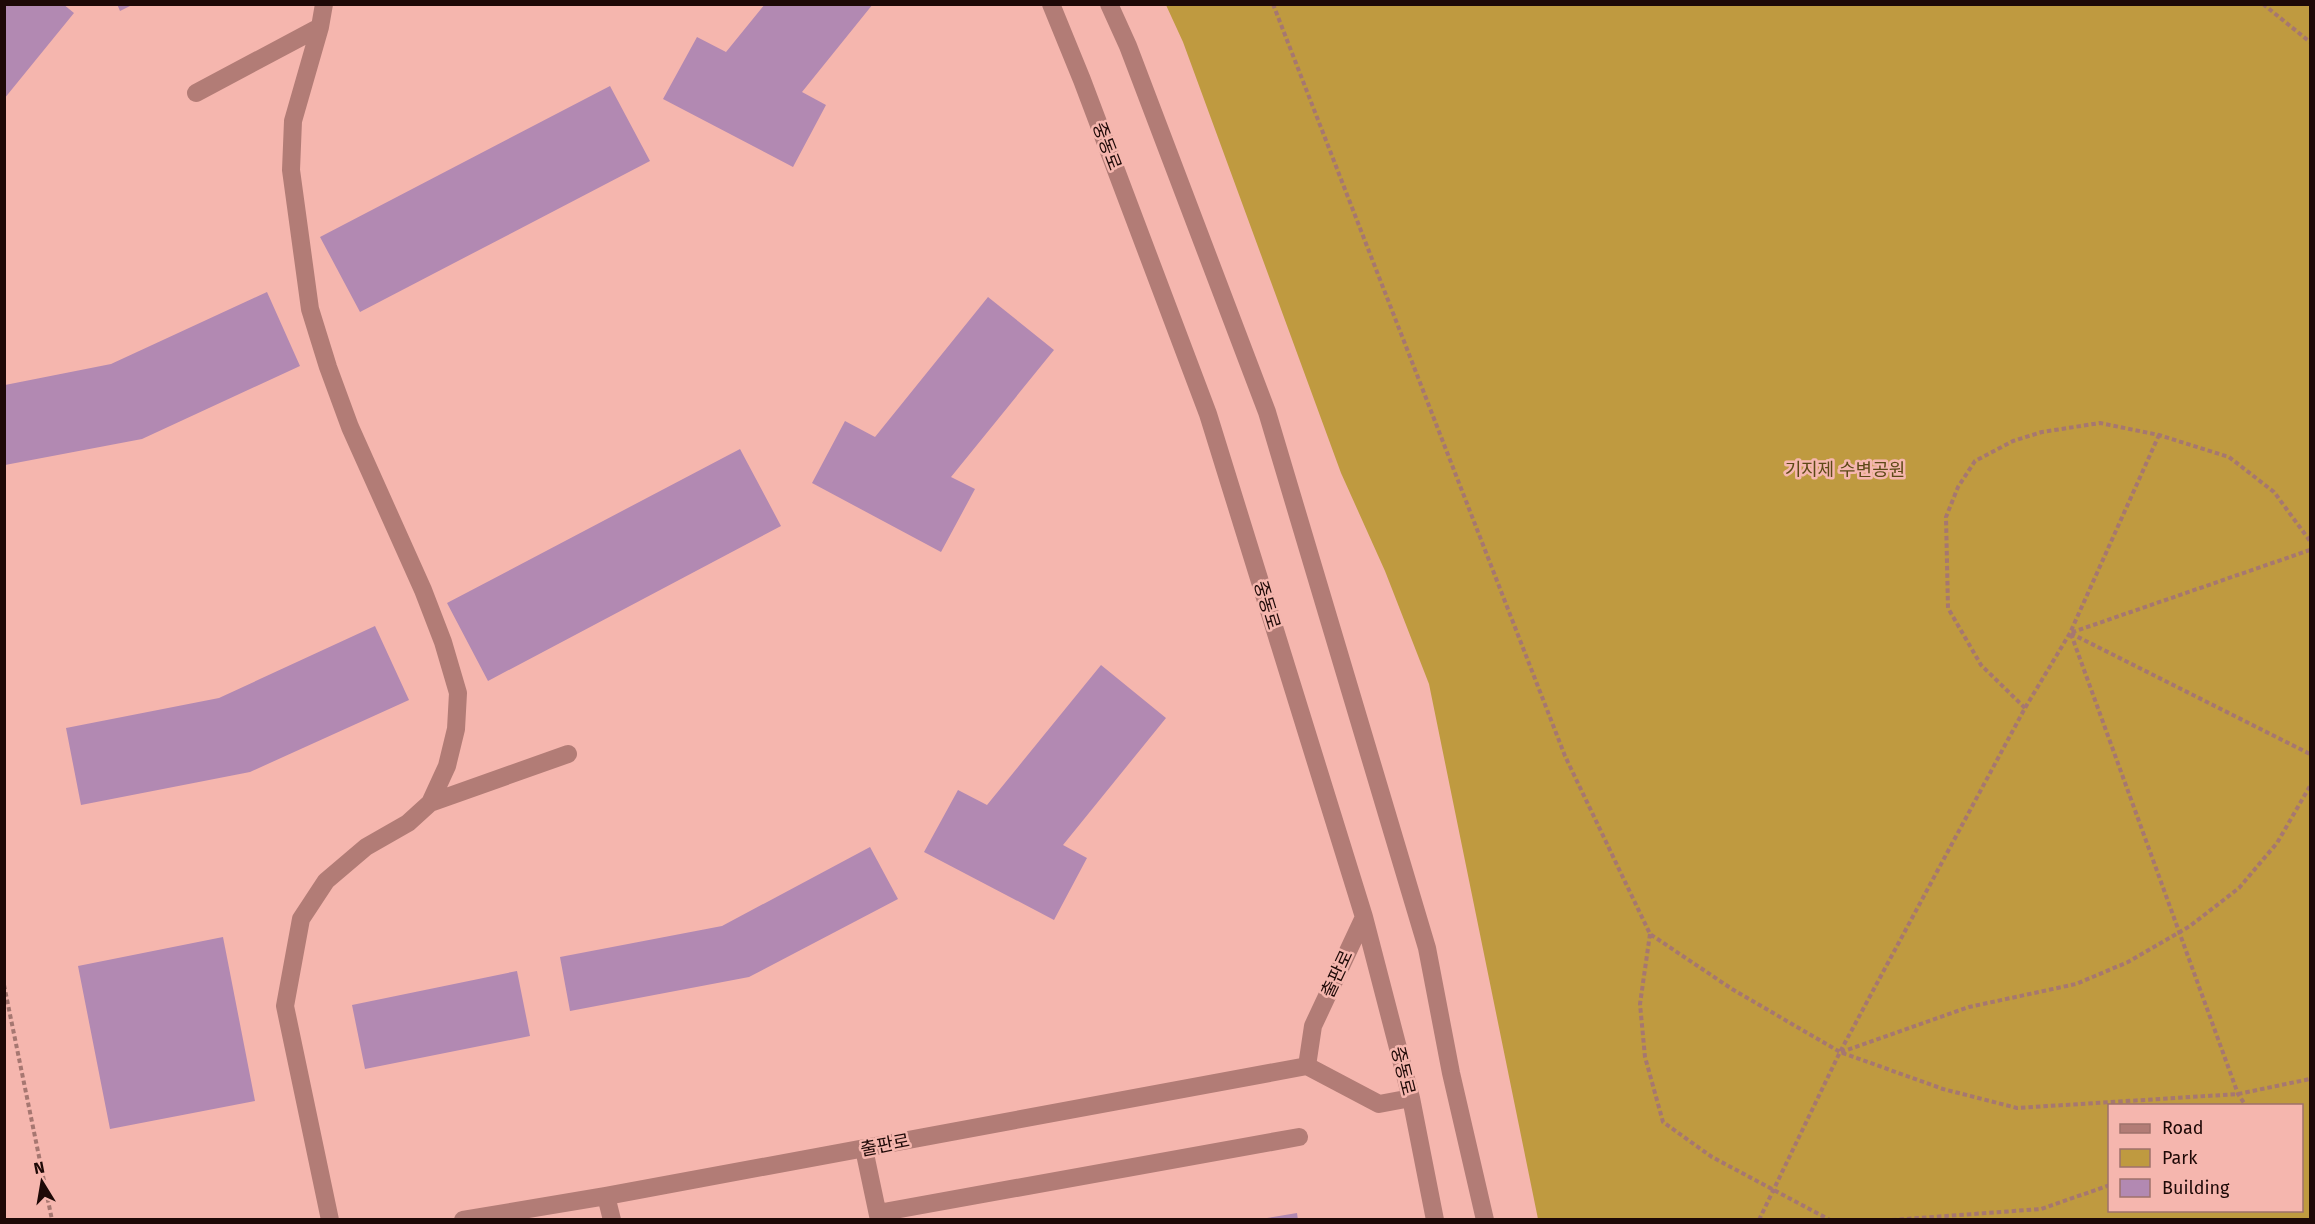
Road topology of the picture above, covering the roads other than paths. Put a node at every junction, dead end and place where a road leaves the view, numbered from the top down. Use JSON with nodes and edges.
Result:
{"nodes":[{"id":1,"x":324,"y":4,"type":"edge"},
{"id":2,"x":1051,"y":4,"type":"edge"},
{"id":3,"x":1109,"y":4,"type":"edge"},
{"id":4,"x":320,"y":27,"type":"junction"},
{"id":5,"x":196,"y":93,"type":"dead end"},
{"id":6,"x":568,"y":754,"type":"dead end"},
{"id":7,"x":429,"y":803,"type":"junction"},
{"id":8,"x":1364,"y":917,"type":"junction"},
{"id":9,"x":1306,"y":1066,"type":"junction"},
{"id":10,"x":1411,"y":1098,"type":"junction"},
{"id":11,"x":1299,"y":1137,"type":"dead end"},
{"id":12,"x":864,"y":1149,"type":"junction"},
{"id":13,"x":606,"y":1196,"type":"junction"},
{"id":14,"x":878,"y":1216,"type":"edge"},
{"id":15,"x":330,"y":1220,"type":"edge"},
{"id":16,"x":463,"y":1220,"type":"edge"},
{"id":17,"x":612,"y":1220,"type":"edge"},
{"id":18,"x":1435,"y":1220,"type":"edge"},
{"id":19,"x":1485,"y":1220,"type":"edge"}],
"edges":[{"from":1,"to":4,"type":"street"},
{"from":2,"to":8,"type":"street","name":"중동로"},
{"from":3,"to":19,"type":"street"},
{"from":4,"to":5,"type":"street"},
{"from":4,"to":7,"type":"street"},
{"from":6,"to":7,"type":"street"},
{"from":7,"to":15,"type":"street"},
{"from":8,"to":9,"type":"street","name":"출판로"},
{"from":8,"to":10,"type":"street","name":"중동로"},
{"from":9,"to":10,"type":"street"},
{"from":9,"to":12,"type":"street","name":"출판로"},
{"from":10,"to":18,"type":"street","name":"중동로"},
{"from":11,"to":14,"type":"street"},
{"from":12,"to":13,"type":"street","name":"출판로"},
{"from":12,"to":14,"type":"street"},
{"from":13,"to":16,"type":"street","name":"출판로"},
{"from":13,"to":17,"type":"street"}]}
